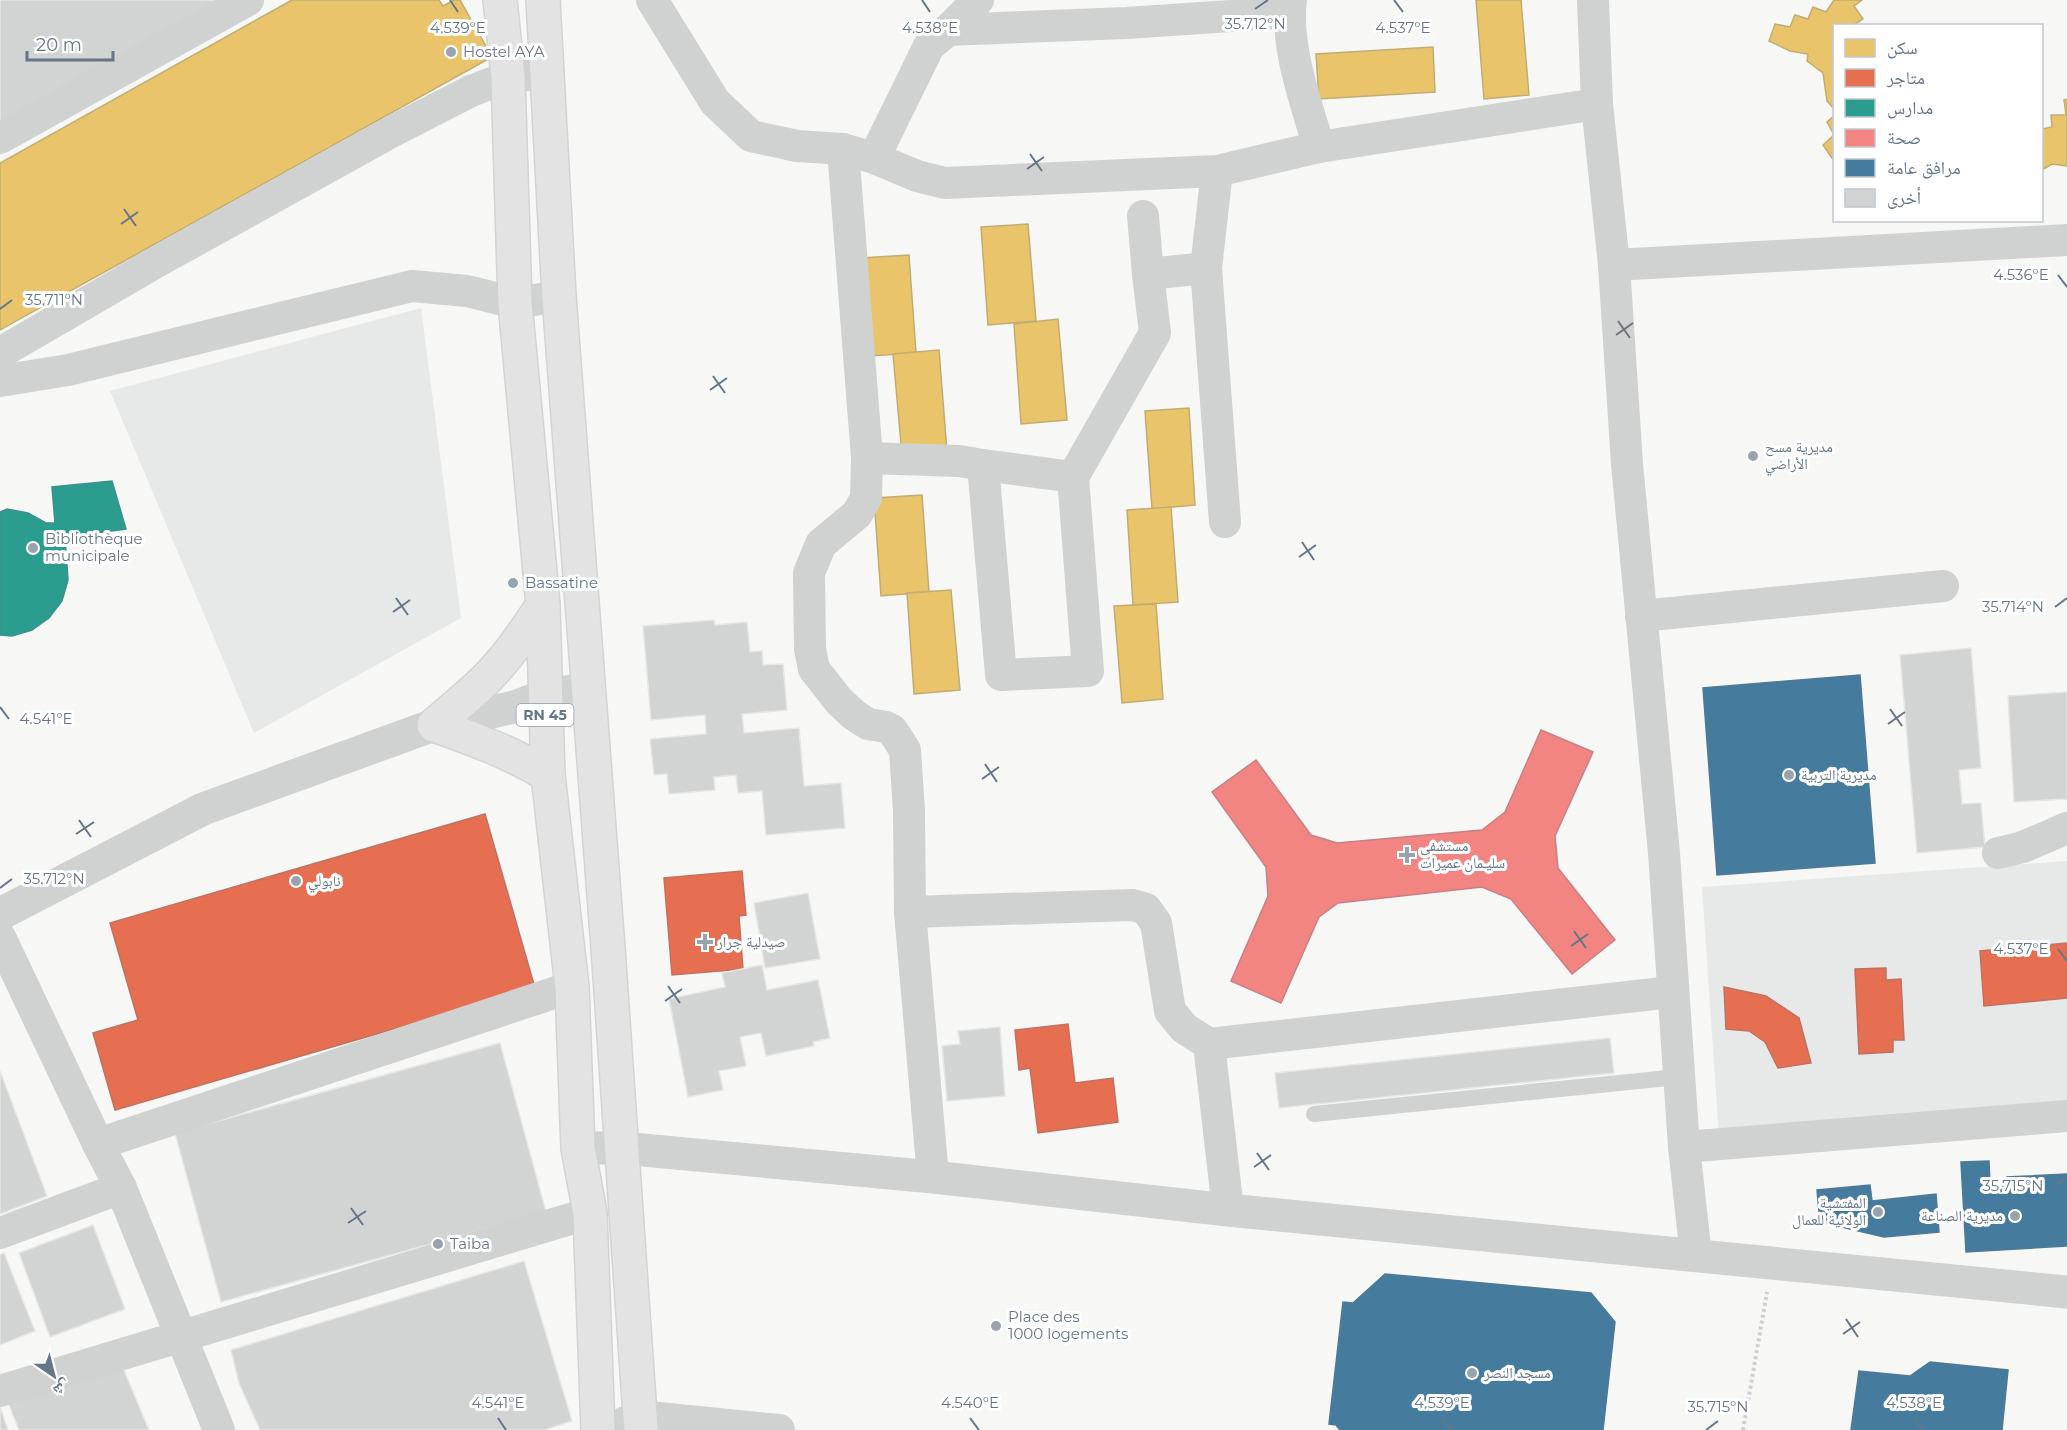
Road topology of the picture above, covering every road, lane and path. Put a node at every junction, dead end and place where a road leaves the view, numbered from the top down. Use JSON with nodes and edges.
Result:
{"nodes":[{"id":1,"x":248,"y":0,"type":"edge"},
{"id":2,"x":500,"y":0,"type":"edge"},
{"id":3,"x":543,"y":0,"type":"edge"},
{"id":4,"x":652,"y":0,"type":"edge"},
{"id":5,"x":978,"y":0,"type":"edge"},
{"id":6,"x":1593,"y":0,"type":"edge"},
{"id":7,"x":1291,"y":6,"type":"edge"},
{"id":8,"x":1117,"y":12,"type":"edge"},
{"id":9,"x":948,"y":30,"type":"junction"},
{"id":10,"x":549,"y":73,"type":"junction"},
{"id":11,"x":508,"y":77,"type":"junction"},
{"id":12,"x":1597,"y":104,"type":"junction"},
{"id":13,"x":0,"y":138,"type":"edge"},
{"id":14,"x":1319,"y":147,"type":"junction"},
{"id":15,"x":843,"y":149,"type":"junction"},
{"id":16,"x":874,"y":158,"type":"junction"},
{"id":17,"x":1217,"y":171,"type":"junction"},
{"id":18,"x":1143,"y":216,"type":"dead end"},
{"id":19,"x":2067,"y":240,"type":"edge"},
{"id":20,"x":1614,"y":265,"type":"junction"},
{"id":21,"x":1206,"y":268,"type":"junction"},
{"id":22,"x":1148,"y":274,"type":"junction"},
{"id":23,"x":559,"y":296,"type":"junction"},
{"id":24,"x":515,"y":303,"type":"junction"},
{"id":25,"x":0,"y":353,"type":"edge"},
{"id":26,"x":0,"y":381,"type":"edge"},
{"id":27,"x":867,"y":458,"type":"junction"},
{"id":28,"x":983,"y":465,"type":"junction"},
{"id":29,"x":1072,"y":477,"type":"junction"},
{"id":30,"x":1225,"y":522,"type":"dead end"},
{"id":31,"x":1943,"y":586,"type":"dead end"},
{"id":32,"x":543,"y":605,"type":"junction"},
{"id":33,"x":1641,"y":616,"type":"junction"},
{"id":34,"x":588,"y":688,"type":"junction"},
{"id":35,"x":544,"y":696,"type":"junction"},
{"id":36,"x":434,"y":725,"type":"junction"},
{"id":37,"x":548,"y":775,"type":"junction"},
{"id":38,"x":2067,"y":828,"type":"edge"},
{"id":39,"x":1998,"y":853,"type":"dead end"},
{"id":40,"x":910,"y":912,"type":"junction"},
{"id":41,"x":0,"y":914,"type":"edge"},
{"id":42,"x":0,"y":937,"type":"edge"},
{"id":43,"x":572,"y":987,"type":"junction"},
{"id":44,"x":1672,"y":992,"type":"junction"},
{"id":45,"x":1209,"y":1044,"type":"junction"},
{"id":46,"x":1678,"y":1077,"type":"junction"},
{"id":47,"x":1314,"y":1114,"type":"dead end"},
{"id":48,"x":2067,"y":1116,"type":"edge"},
{"id":49,"x":98,"y":1144,"type":"junction"},
{"id":50,"x":1684,"y":1147,"type":"junction"},
{"id":51,"x":578,"y":1148,"type":"junction"},
{"id":52,"x":621,"y":1148,"type":"junction"},
{"id":53,"x":933,"y":1177,"type":"junction"},
{"id":54,"x":122,"y":1188,"type":"junction"},
{"id":55,"x":1228,"y":1210,"type":"junction"},
{"id":56,"x":590,"y":1213,"type":"junction"},
{"id":57,"x":0,"y":1233,"type":"edge"},
{"id":58,"x":1696,"y":1256,"type":"junction"},
{"id":59,"x":1772,"y":1263,"type":"junction"},
{"id":60,"x":2067,"y":1292,"type":"edge"},
{"id":61,"x":181,"y":1335,"type":"junction"},
{"id":62,"x":0,"y":1391,"type":"edge"},
{"id":63,"x":640,"y":1423,"type":"edge"},
{"id":64,"x":219,"y":1430,"type":"edge"},
{"id":65,"x":598,"y":1430,"type":"edge"},
{"id":66,"x":608,"y":1430,"type":"edge"},
{"id":67,"x":779,"y":1430,"type":"edge"},
{"id":68,"x":1743,"y":1430,"type":"edge"}],
"edges":[{"from":1,"to":13,"type":"street"},
{"from":2,"to":11,"type":"main road","number":"RN 45"},
{"from":3,"to":10,"type":"main road","number":"RN 45"},
{"from":4,"to":15,"type":"street"},
{"from":5,"to":9,"type":"street"},
{"from":6,"to":12,"type":"street"},
{"from":7,"to":8,"type":"street"},
{"from":7,"to":14,"type":"street"},
{"from":8,"to":9,"type":"street"},
{"from":9,"to":16,"type":"street"},
{"from":10,"to":11,"type":"street"},
{"from":10,"to":23,"type":"main road","number":"RN 45"},
{"from":11,"to":24,"type":"main road","number":"RN 45"},
{"from":11,"to":25,"type":"street"},
{"from":12,"to":14,"type":"street"},
{"from":12,"to":20,"type":"street"},
{"from":14,"to":17,"type":"street"},
{"from":15,"to":16,"type":"street"},
{"from":15,"to":27,"type":"street"},
{"from":16,"to":17,"type":"street"},
{"from":17,"to":21,"type":"street"},
{"from":18,"to":22,"type":"street"},
{"from":19,"to":20,"type":"street"},
{"from":20,"to":33,"type":"street"},
{"from":21,"to":22,"type":"street"},
{"from":21,"to":30,"type":"street"},
{"from":22,"to":29,"type":"street"},
{"from":23,"to":24,"type":"street"},
{"from":23,"to":34,"type":"main road","number":"RN 45"},
{"from":24,"to":26,"type":"street"},
{"from":24,"to":32,"type":"main road","number":"RN 45"},
{"from":27,"to":28,"type":"street"},
{"from":27,"to":40,"type":"street"},
{"from":28,"to":29,"type":"street"},
{"from":28,"to":29,"type":"street"},
{"from":31,"to":33,"type":"street"},
{"from":32,"to":35,"type":"main road","number":"RN 45"},
{"from":32,"to":36,"type":"main road"},
{"from":33,"to":44,"type":"street"},
{"from":34,"to":35,"type":"street"},
{"from":34,"to":52,"type":"main road","number":"RN 45"},
{"from":35,"to":36,"type":"street"},
{"from":35,"to":37,"type":"main road","number":"RN 45"},
{"from":36,"to":37,"type":"main road"},
{"from":36,"to":41,"type":"street"},
{"from":37,"to":43,"type":"main road","number":"RN 45"},
{"from":38,"to":39,"type":"street"},
{"from":40,"to":45,"type":"street"},
{"from":40,"to":53,"type":"street"},
{"from":42,"to":49,"type":"street"},
{"from":43,"to":49,"type":"street"},
{"from":43,"to":51,"type":"main road","number":"RN 45"},
{"from":44,"to":45,"type":"street"},
{"from":44,"to":46,"type":"street"},
{"from":45,"to":55,"type":"street"},
{"from":46,"to":47,"type":"lane"},
{"from":46,"to":50,"type":"street"},
{"from":48,"to":50,"type":"street"},
{"from":49,"to":54,"type":"street"},
{"from":50,"to":58,"type":"street"},
{"from":51,"to":52,"type":"street"},
{"from":51,"to":56,"type":"main road","number":"RN 45"},
{"from":52,"to":53,"type":"street"},
{"from":52,"to":63,"type":"main road","number":"RN 45"},
{"from":53,"to":55,"type":"street"},
{"from":54,"to":57,"type":"street"},
{"from":54,"to":61,"type":"street"},
{"from":55,"to":58,"type":"street"},
{"from":56,"to":61,"type":"street"},
{"from":56,"to":65,"type":"main road","number":"RN 45"},
{"from":58,"to":59,"type":"street"},
{"from":59,"to":60,"type":"street"},
{"from":59,"to":68,"type":"path"},
{"from":61,"to":62,"type":"street"},
{"from":61,"to":64,"type":"street"},
{"from":63,"to":66,"type":"street"},
{"from":63,"to":67,"type":"street"}]}
